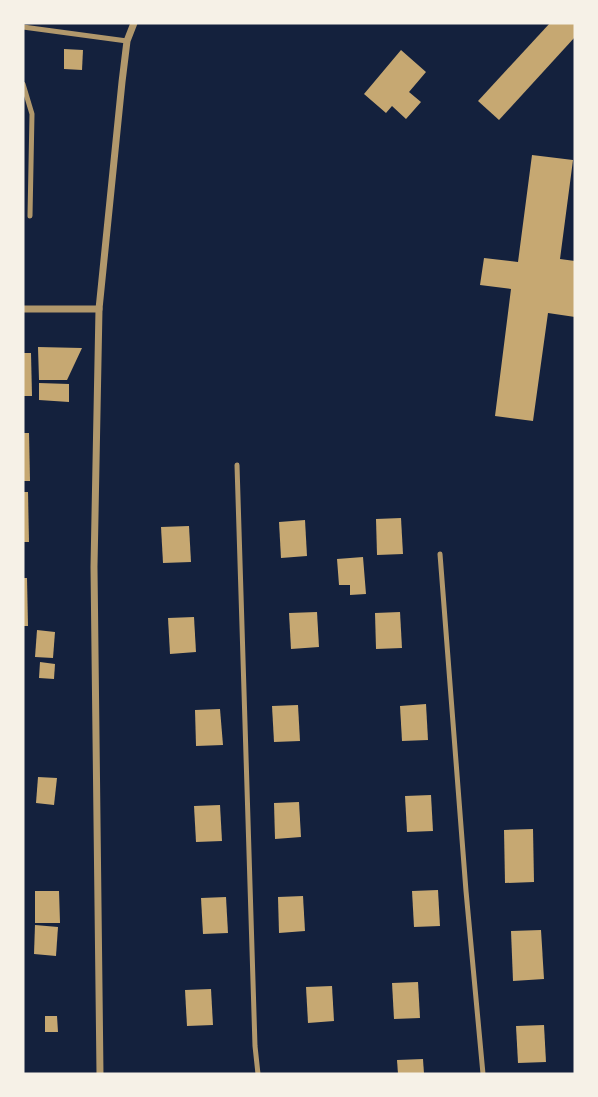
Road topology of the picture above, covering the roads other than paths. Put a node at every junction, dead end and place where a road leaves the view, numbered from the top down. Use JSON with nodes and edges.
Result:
{"nodes":[{"id":1,"x":134,"y":23,"type":"edge"},
{"id":2,"x":23,"y":27,"type":"edge"},
{"id":3,"x":127,"y":41,"type":"junction"},
{"id":4,"x":23,"y":85,"type":"edge"},
{"id":5,"x":30,"y":216,"type":"dead end"},
{"id":6,"x":23,"y":309,"type":"edge"},
{"id":7,"x":99,"y":309,"type":"junction"},
{"id":8,"x":237,"y":465,"type":"dead end"},
{"id":9,"x":440,"y":554,"type":"dead end"},
{"id":10,"x":100,"y":1074,"type":"edge"},
{"id":11,"x":258,"y":1074,"type":"edge"},
{"id":12,"x":483,"y":1074,"type":"edge"}],
"edges":[{"from":1,"to":3,"type":"street"},
{"from":2,"to":3,"type":"lane"},
{"from":3,"to":7,"type":"street"},
{"from":4,"to":5,"type":"lane"},
{"from":6,"to":7,"type":"street"},
{"from":7,"to":10,"type":"street"},
{"from":8,"to":11,"type":"lane"},
{"from":9,"to":12,"type":"lane"}]}
